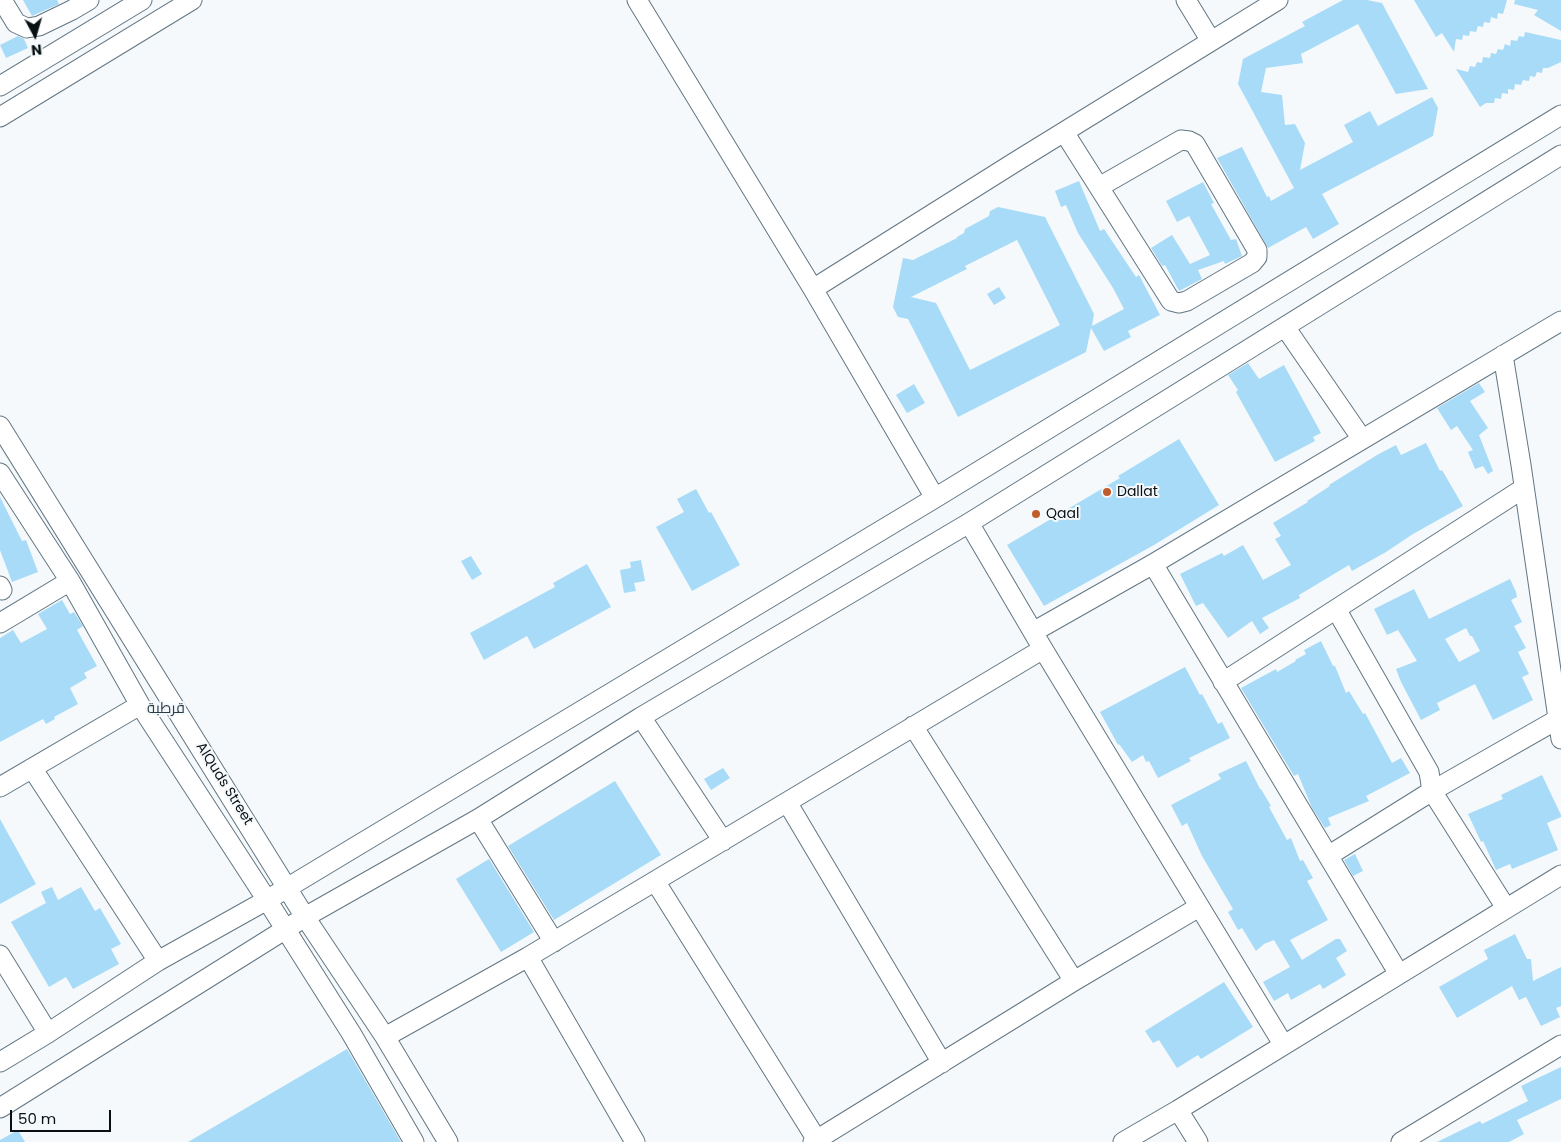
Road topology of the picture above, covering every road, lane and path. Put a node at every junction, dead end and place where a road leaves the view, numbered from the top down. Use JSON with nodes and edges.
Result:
{"nodes":[{"id":1,"x":2,"y":0,"type":"edge"},
{"id":2,"x":89,"y":0,"type":"edge"},
{"id":3,"x":142,"y":0,"type":"edge"},
{"id":4,"x":192,"y":0,"type":"edge"},
{"id":5,"x":637,"y":0,"type":"edge"},
{"id":6,"x":1186,"y":0,"type":"edge"},
{"id":7,"x":1278,"y":0,"type":"edge"},
{"id":8,"x":1211,"y":41,"type":"junction"},
{"id":9,"x":0,"y":86,"type":"edge"},
{"id":10,"x":1561,"y":114,"type":"edge"},
{"id":11,"x":0,"y":117,"type":"edge"},
{"id":12,"x":1064,"y":132,"type":"junction"},
{"id":13,"x":1561,"y":155,"type":"edge"},
{"id":14,"x":1099,"y":187,"type":"junction"},
{"id":15,"x":813,"y":289,"type":"junction"},
{"id":16,"x":1561,"y":321,"type":"edge"},
{"id":17,"x":1285,"y":327,"type":"junction"},
{"id":18,"x":1503,"y":355,"type":"junction"},
{"id":19,"x":0,"y":426,"type":"edge"},
{"id":20,"x":1362,"y":439,"type":"junction"},
{"id":21,"x":0,"y":473,"type":"edge"},
{"id":22,"x":1524,"y":488,"type":"junction"},
{"id":23,"x":935,"y":498,"type":"junction"},
{"id":24,"x":969,"y":523,"type":"junction"},
{"id":25,"x":1153,"y":564,"type":"junction"},
{"id":26,"x":70,"y":581,"type":"junction"},
{"id":27,"x":1336,"y":610,"type":"junction"},
{"id":28,"x":0,"y":622,"type":"edge"},
{"id":29,"x":1033,"y":632,"type":"junction"},
{"id":30,"x":1043,"y":649,"type":"junction"},
{"id":31,"x":1223,"y":682,"type":"junction"},
{"id":32,"x":140,"y":705,"type":"junction"},
{"id":33,"x":641,"y":717,"type":"junction"},
{"id":34,"x":1558,"y":719,"type":"junction"},
{"id":35,"x":913,"y":726,"type":"junction"},
{"id":36,"x":1561,"y":739,"type":"edge"},
{"id":37,"x":32,"y":768,"type":"junction"},
{"id":38,"x":0,"y":787,"type":"edge"},
{"id":39,"x":1432,"y":791,"type":"junction"},
{"id":40,"x":787,"y":802,"type":"junction"},
{"id":41,"x":478,"y":819,"type":"junction"},
{"id":42,"x":723,"y":841,"type":"junction"},
{"id":43,"x":1328,"y":856,"type":"junction"},
{"id":44,"x":1561,"y":875,"type":"edge"},
{"id":45,"x":655,"y":881,"type":"junction"},
{"id":46,"x":288,"y":887,"type":"junction"},
{"id":47,"x":267,"y":900,"type":"junction"},
{"id":48,"x":1199,"y":907,"type":"junction"},
{"id":49,"x":1506,"y":908,"type":"junction"},
{"id":50,"x":305,"y":917,"type":"junction"},
{"id":51,"x":286,"y":930,"type":"junction"},
{"id":52,"x":554,"y":942,"type":"junction"},
{"id":53,"x":0,"y":955,"type":"edge"},
{"id":54,"x":528,"y":957,"type":"junction"},
{"id":55,"x":158,"y":961,"type":"junction"},
{"id":56,"x":1398,"y":974,"type":"junction"},
{"id":57,"x":1074,"y":981,"type":"junction"},
{"id":58,"x":48,"y":1033,"type":"junction"},
{"id":59,"x":385,"y":1037,"type":"junction"},
{"id":60,"x":1283,"y":1044,"type":"junction"},
{"id":61,"x":1561,"y":1045,"type":"edge"},
{"id":62,"x":0,"y":1062,"type":"edge"},
{"id":63,"x":942,"y":1063,"type":"junction"},
{"id":64,"x":0,"y":1108,"type":"edge"},
{"id":65,"x":1178,"y":1110,"type":"junction"},
{"id":66,"x":815,"y":1141,"type":"edge"},
{"id":67,"x":414,"y":1142,"type":"edge"},
{"id":68,"x":448,"y":1142,"type":"edge"},
{"id":69,"x":635,"y":1142,"type":"edge"},
{"id":70,"x":1123,"y":1142,"type":"edge"},
{"id":71,"x":1198,"y":1142,"type":"edge"},
{"id":72,"x":1401,"y":1142,"type":"edge"}],
"edges":[{"from":1,"to":2,"type":"street"},
{"from":3,"to":9,"type":"street"},
{"from":4,"to":11,"type":"street"},
{"from":5,"to":15,"type":"street"},
{"from":6,"to":8,"type":"street"},
{"from":7,"to":8,"type":"street"},
{"from":8,"to":12,"type":"street"},
{"from":10,"to":23,"type":"street"},
{"from":12,"to":14,"type":"street"},
{"from":12,"to":15,"type":"street"},
{"from":13,"to":17,"type":"street"},
{"from":14,"to":14,"type":"street"},
{"from":15,"to":23,"type":"street"},
{"from":16,"to":18,"type":"street"},
{"from":17,"to":20,"type":"street"},
{"from":17,"to":24,"type":"street"},
{"from":18,"to":20,"type":"street"},
{"from":18,"to":22,"type":"street"},
{"from":19,"to":46,"type":"street","name":"AlQuds Street"},
{"from":20,"to":25,"type":"street"},
{"from":21,"to":26,"type":"street","name":"AlQuds Street"},
{"from":22,"to":27,"type":"street"},
{"from":22,"to":34,"type":"street"},
{"from":23,"to":46,"type":"street"},
{"from":24,"to":29,"type":"street"},
{"from":24,"to":33,"type":"street"},
{"from":25,"to":29,"type":"street"},
{"from":25,"to":31,"type":"street"},
{"from":26,"to":28,"type":"street"},
{"from":26,"to":32,"type":"street","name":"AlQuds Street"},
{"from":27,"to":31,"type":"street"},
{"from":27,"to":39,"type":"street"},
{"from":29,"to":30,"type":"street"},
{"from":30,"to":35,"type":"street"},
{"from":30,"to":48,"type":"street"},
{"from":31,"to":43,"type":"street"},
{"from":32,"to":37,"type":"street"},
{"from":32,"to":47,"type":"street","name":"AlQuds Street"},
{"from":33,"to":41,"type":"street"},
{"from":33,"to":42,"type":"street"},
{"from":34,"to":36,"type":"street"},
{"from":34,"to":39,"type":"street"},
{"from":35,"to":40,"type":"street"},
{"from":35,"to":57,"type":"street"},
{"from":37,"to":38,"type":"street"},
{"from":37,"to":55,"type":"street"},
{"from":39,"to":43,"type":"street"},
{"from":39,"to":49,"type":"street"},
{"from":40,"to":42,"type":"street"},
{"from":40,"to":63,"type":"street"},
{"from":41,"to":50,"type":"street"},
{"from":41,"to":52,"type":"street"},
{"from":42,"to":45,"type":"street"},
{"from":43,"to":56,"type":"street"},
{"from":44,"to":49,"type":"street"},
{"from":45,"to":52,"type":"street"},
{"from":45,"to":66,"type":"street"},
{"from":46,"to":47,"type":"street"},
{"from":46,"to":50,"type":"street","name":"AlQuds Street"},
{"from":47,"to":51,"type":"street","name":"AlQuds Street"},
{"from":47,"to":55,"type":"street"},
{"from":48,"to":57,"type":"street"},
{"from":48,"to":60,"type":"street"},
{"from":49,"to":56,"type":"street"},
{"from":50,"to":51,"type":"street"},
{"from":50,"to":59,"type":"street","name":"AlQuds Street"},
{"from":51,"to":64,"type":"street"},
{"from":51,"to":67,"type":"street","name":"AlQuds Street"},
{"from":52,"to":54,"type":"street"},
{"from":53,"to":58,"type":"street"},
{"from":54,"to":59,"type":"street"},
{"from":54,"to":69,"type":"street"},
{"from":55,"to":58,"type":"street"},
{"from":56,"to":60,"type":"street"},
{"from":57,"to":63,"type":"street"},
{"from":58,"to":62,"type":"street"},
{"from":59,"to":68,"type":"street","name":"AlQuds Street"},
{"from":60,"to":65,"type":"street"},
{"from":61,"to":72,"type":"street"},
{"from":63,"to":66,"type":"street"},
{"from":65,"to":70,"type":"street"},
{"from":65,"to":71,"type":"street"}]}
